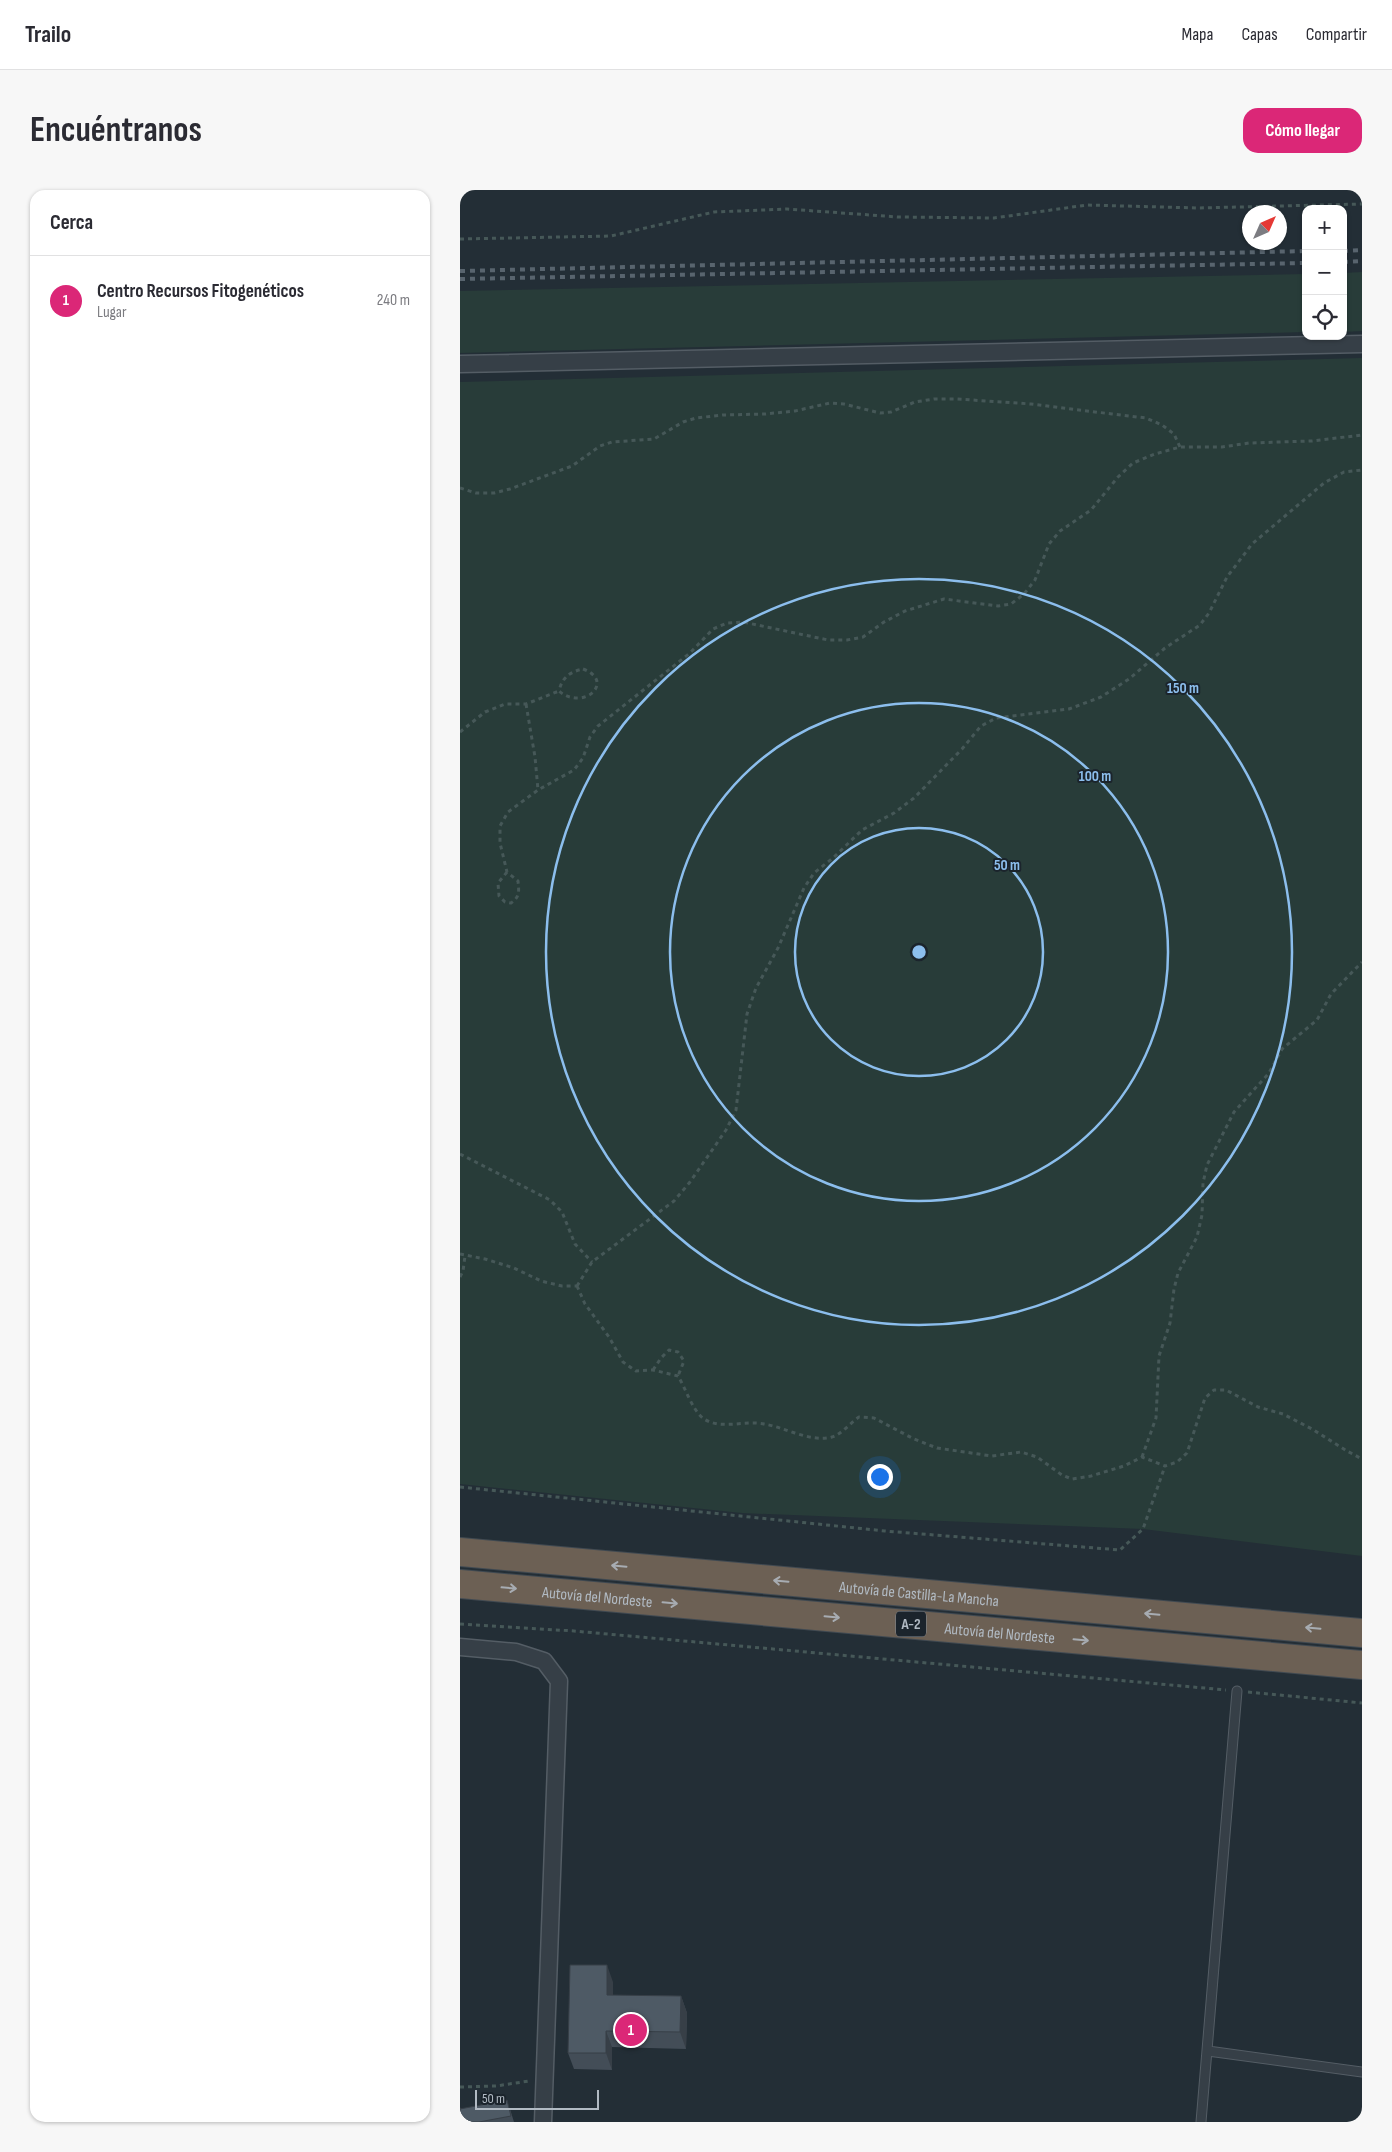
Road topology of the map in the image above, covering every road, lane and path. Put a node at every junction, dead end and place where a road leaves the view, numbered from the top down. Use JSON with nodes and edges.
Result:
{"nodes":[{"id":1,"x":1362,"y":204,"type":"edge"},
{"id":2,"x":460,"y":239,"type":"edge"},
{"id":3,"x":1362,"y":344,"type":"edge"},
{"id":4,"x":460,"y":364,"type":"edge"},
{"id":5,"x":1362,"y":435,"type":"edge"},
{"id":6,"x":1180,"y":447,"type":"junction"},
{"id":7,"x":1362,"y":470,"type":"edge"},
{"id":8,"x":460,"y":488,"type":"edge"},
{"id":9,"x":559,"y":691,"type":"junction"},
{"id":10,"x":526,"y":704,"type":"junction"},
{"id":11,"x":460,"y":732,"type":"edge"},
{"id":12,"x":538,"y":790,"type":"junction"},
{"id":13,"x":507,"y":872,"type":"junction"},
{"id":14,"x":1362,"y":962,"type":"edge"},
{"id":15,"x":460,"y":1154,"type":"edge"},
{"id":16,"x":460,"y":1254,"type":"edge"},
{"id":17,"x":465,"y":1256,"type":"junction"},
{"id":18,"x":592,"y":1262,"type":"junction"},
{"id":19,"x":460,"y":1278,"type":"edge"},
{"id":20,"x":577,"y":1286,"type":"junction"},
{"id":21,"x":653,"y":1370,"type":"junction"},
{"id":22,"x":678,"y":1376,"type":"junction"},
{"id":23,"x":1142,"y":1457,"type":"junction"},
{"id":24,"x":1362,"y":1459,"type":"edge"},
{"id":25,"x":1165,"y":1466,"type":"junction"},
{"id":26,"x":460,"y":1488,"type":"edge"},
{"id":27,"x":469,"y":1553,"type":"edge"},
{"id":28,"x":460,"y":1584,"type":"edge"},
{"id":29,"x":460,"y":1624,"type":"edge"},
{"id":30,"x":1362,"y":1633,"type":"edge"},
{"id":31,"x":460,"y":1647,"type":"edge"},
{"id":32,"x":1362,"y":1665,"type":"edge"},
{"id":33,"x":1237,"y":1691,"type":"junction"},
{"id":34,"x":1362,"y":1703,"type":"edge"},
{"id":35,"x":1208,"y":2052,"type":"junction"},
{"id":36,"x":1362,"y":2072,"type":"edge"},
{"id":37,"x":544,"y":2079,"type":"junction"},
{"id":38,"x":460,"y":2087,"type":"edge"},
{"id":39,"x":543,"y":2122,"type":"edge"},
{"id":40,"x":1201,"y":2122,"type":"edge"}],
"edges":[{"from":1,"to":2,"type":"path"},
{"from":3,"to":4,"type":"street"},
{"from":5,"to":6,"type":"path"},
{"from":6,"to":8,"type":"path"},
{"from":6,"to":12,"type":"path"},
{"from":7,"to":18,"type":"path"},
{"from":9,"to":9,"type":"path"},
{"from":9,"to":10,"type":"path"},
{"from":10,"to":11,"type":"path"},
{"from":10,"to":12,"type":"path"},
{"from":12,"to":13,"type":"path"},
{"from":13,"to":13,"type":"path"},
{"from":14,"to":23,"type":"path"},
{"from":15,"to":18,"type":"path"},
{"from":16,"to":17,"type":"path"},
{"from":17,"to":19,"type":"path"},
{"from":17,"to":20,"type":"path"},
{"from":18,"to":20,"type":"path"},
{"from":20,"to":21,"type":"path"},
{"from":21,"to":22,"type":"path"},
{"from":21,"to":22,"type":"path"},
{"from":22,"to":23,"type":"path"},
{"from":23,"to":25,"type":"path"},
{"from":24,"to":25,"type":"path"},
{"from":25,"to":26,"type":"path"},
{"from":30,"to":27,"type":"highway","name":"Autovía de Castilla-La Mancha","number":"A-2","one_way":true},
{"from":28,"to":32,"type":"highway","name":"Autovía del Nordeste","number":"A-2","one_way":true},
{"from":29,"to":33,"type":"path"},
{"from":31,"to":37,"type":"street"},
{"from":33,"to":34,"type":"path"},
{"from":33,"to":35,"type":"lane"},
{"from":35,"to":36,"type":"lane"},
{"from":35,"to":40,"type":"lane"},
{"from":37,"to":38,"type":"path"},
{"from":37,"to":39,"type":"street"}]}
